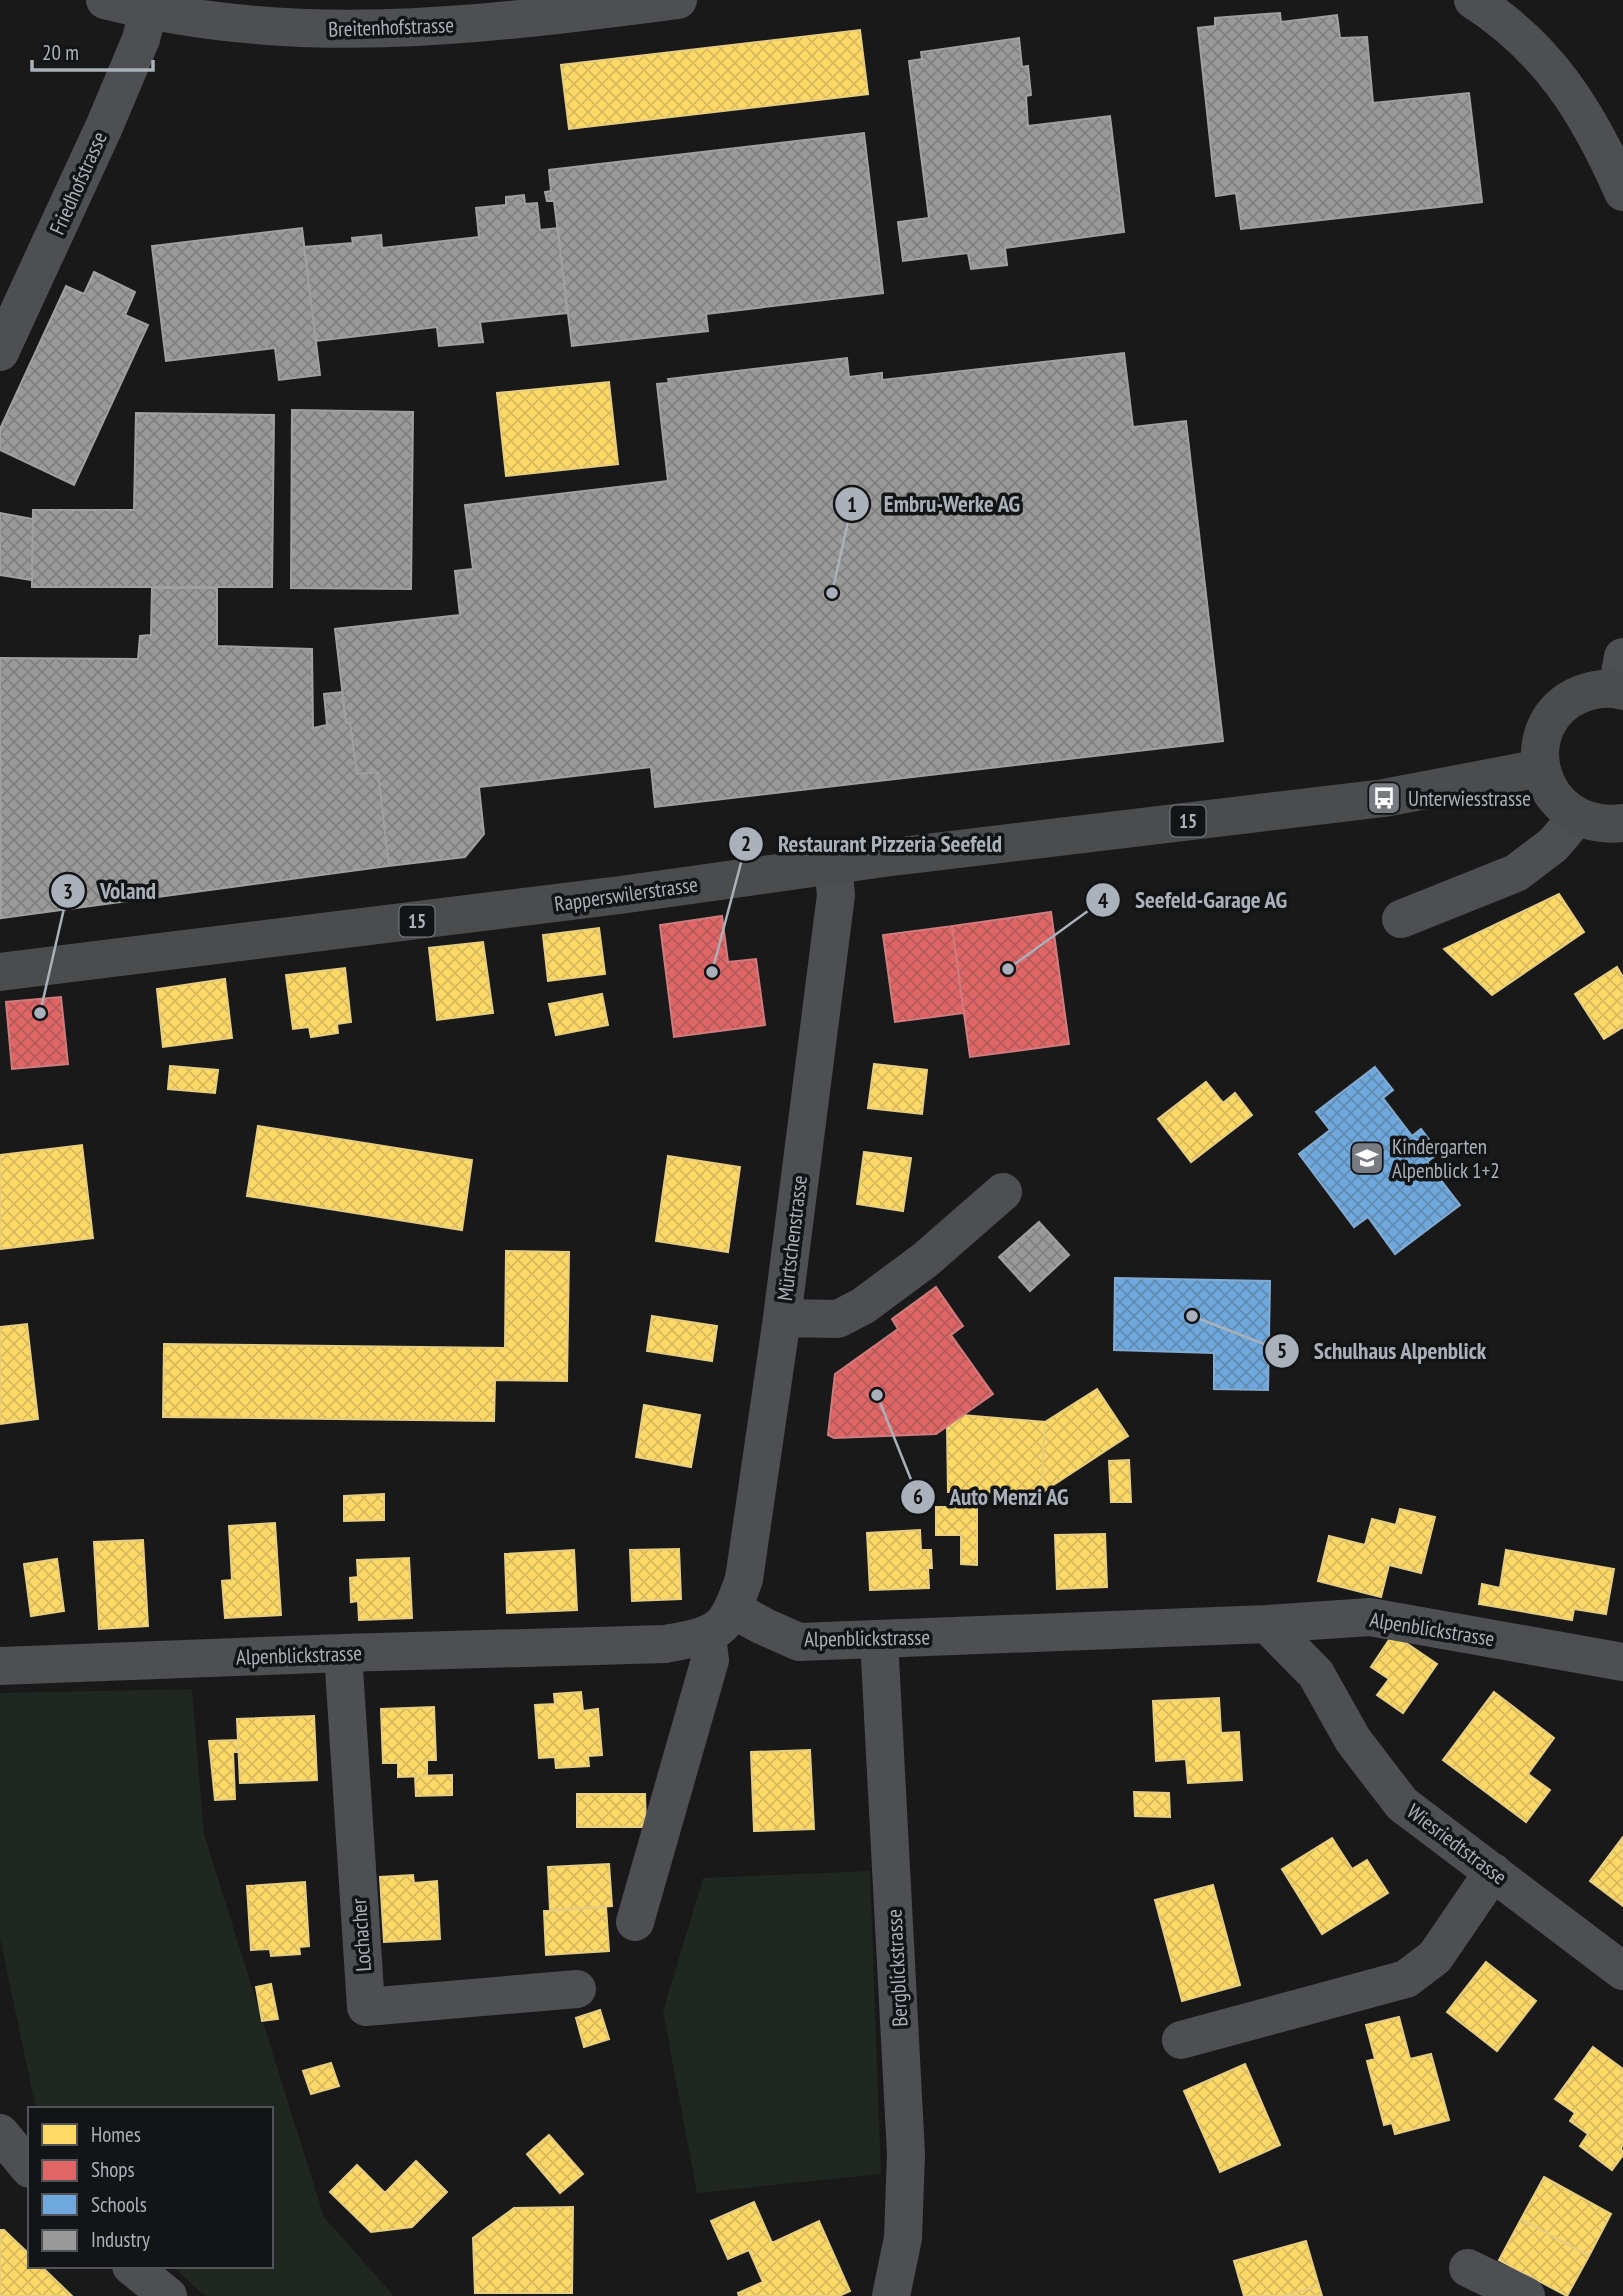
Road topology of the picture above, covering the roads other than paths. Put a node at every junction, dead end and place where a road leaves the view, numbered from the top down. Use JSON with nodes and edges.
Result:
{"nodes":[{"id":1,"x":105,"y":0,"type":"edge"},
{"id":2,"x":678,"y":0,"type":"edge"},
{"id":3,"x":1473,"y":0,"type":"edge"},
{"id":4,"x":150,"y":6,"type":"edge"},
{"id":5,"x":384,"y":15,"type":"edge"},
{"id":6,"x":1623,"y":192,"type":"edge"},
{"id":7,"x":0,"y":352,"type":"edge"},
{"id":8,"x":1621,"y":679,"type":"edge"},
{"id":9,"x":1541,"y":768,"type":"junction"},
{"id":10,"x":1577,"y":817,"type":"junction"},
{"id":11,"x":1623,"y":823,"type":"edge"},
{"id":12,"x":834,"y":865,"type":"junction"},
{"id":13,"x":1401,"y":919,"type":"dead end"},
{"id":14,"x":0,"y":972,"type":"edge"},
{"id":15,"x":1003,"y":1192,"type":"dead end"},
{"id":16,"x":782,"y":1318,"type":"junction"},
{"id":17,"x":734,"y":1610,"type":"junction"},
{"id":18,"x":1267,"y":1625,"type":"junction"},
{"id":19,"x":707,"y":1636,"type":"junction"},
{"id":20,"x":880,"y":1639,"type":"junction"},
{"id":21,"x":343,"y":1653,"type":"junction"},
{"id":22,"x":1623,"y":1662,"type":"edge"},
{"id":23,"x":0,"y":1666,"type":"edge"},
{"id":24,"x":1493,"y":1872,"type":"junction"},
{"id":25,"x":635,"y":1922,"type":"dead end"},
{"id":26,"x":1623,"y":1971,"type":"edge"},
{"id":27,"x":577,"y":1989,"type":"dead end"},
{"id":28,"x":1181,"y":2040,"type":"dead end"},
{"id":29,"x":0,"y":2133,"type":"edge"},
{"id":30,"x":28,"y":2167,"type":"edge"},
{"id":31,"x":133,"y":2268,"type":"edge"},
{"id":32,"x":1468,"y":2268,"type":"dead end"},
{"id":33,"x":168,"y":2296,"type":"edge"},
{"id":34,"x":891,"y":2296,"type":"edge"},
{"id":35,"x":1526,"y":2296,"type":"edge"}],
"edges":[{"from":1,"to":4,"type":"street","name":"Breitenhofstrasse"},
{"from":2,"to":5,"type":"street","name":"Breitenhofstrasse"},
{"from":3,"to":6,"type":"street"},
{"from":4,"to":5,"type":"street","name":"Breitenhofstrasse"},
{"from":4,"to":7,"type":"street","name":"Friedhofstrasse"},
{"from":8,"to":9,"type":"main road"},
{"from":9,"to":10,"type":"main road"},
{"from":9,"to":12,"type":"main road","name":"Rapperswilerstrasse","number":"15"},
{"from":10,"to":11,"type":"main road"},
{"from":10,"to":13,"type":"street"},
{"from":12,"to":14,"type":"main road","name":"Rapperswilerstrasse","number":"15"},
{"from":12,"to":16,"type":"street","name":"Mürtschenstrasse"},
{"from":15,"to":16,"type":"street"},
{"from":16,"to":17,"type":"street","name":"Mürtschenstrasse"},
{"from":17,"to":19,"type":"street"},
{"from":17,"to":20,"type":"street","name":"Alpenblickstrasse"},
{"from":18,"to":20,"type":"street","name":"Alpenblickstrasse"},
{"from":18,"to":22,"type":"street","name":"Alpenblickstrasse"},
{"from":18,"to":24,"type":"street","name":"Wiesriedtstrasse"},
{"from":19,"to":21,"type":"street","name":"Alpenblickstrasse"},
{"from":19,"to":25,"type":"street"},
{"from":20,"to":34,"type":"street","name":"Bergblickstrasse"},
{"from":21,"to":23,"type":"street","name":"Alpenblickstrasse"},
{"from":21,"to":27,"type":"street","name":"Lochacher"},
{"from":24,"to":26,"type":"street","name":"Wiesriedtstrasse"},
{"from":24,"to":28,"type":"street"},
{"from":29,"to":30,"type":"street"},
{"from":31,"to":33,"type":"street"},
{"from":32,"to":35,"type":"street"}]}
